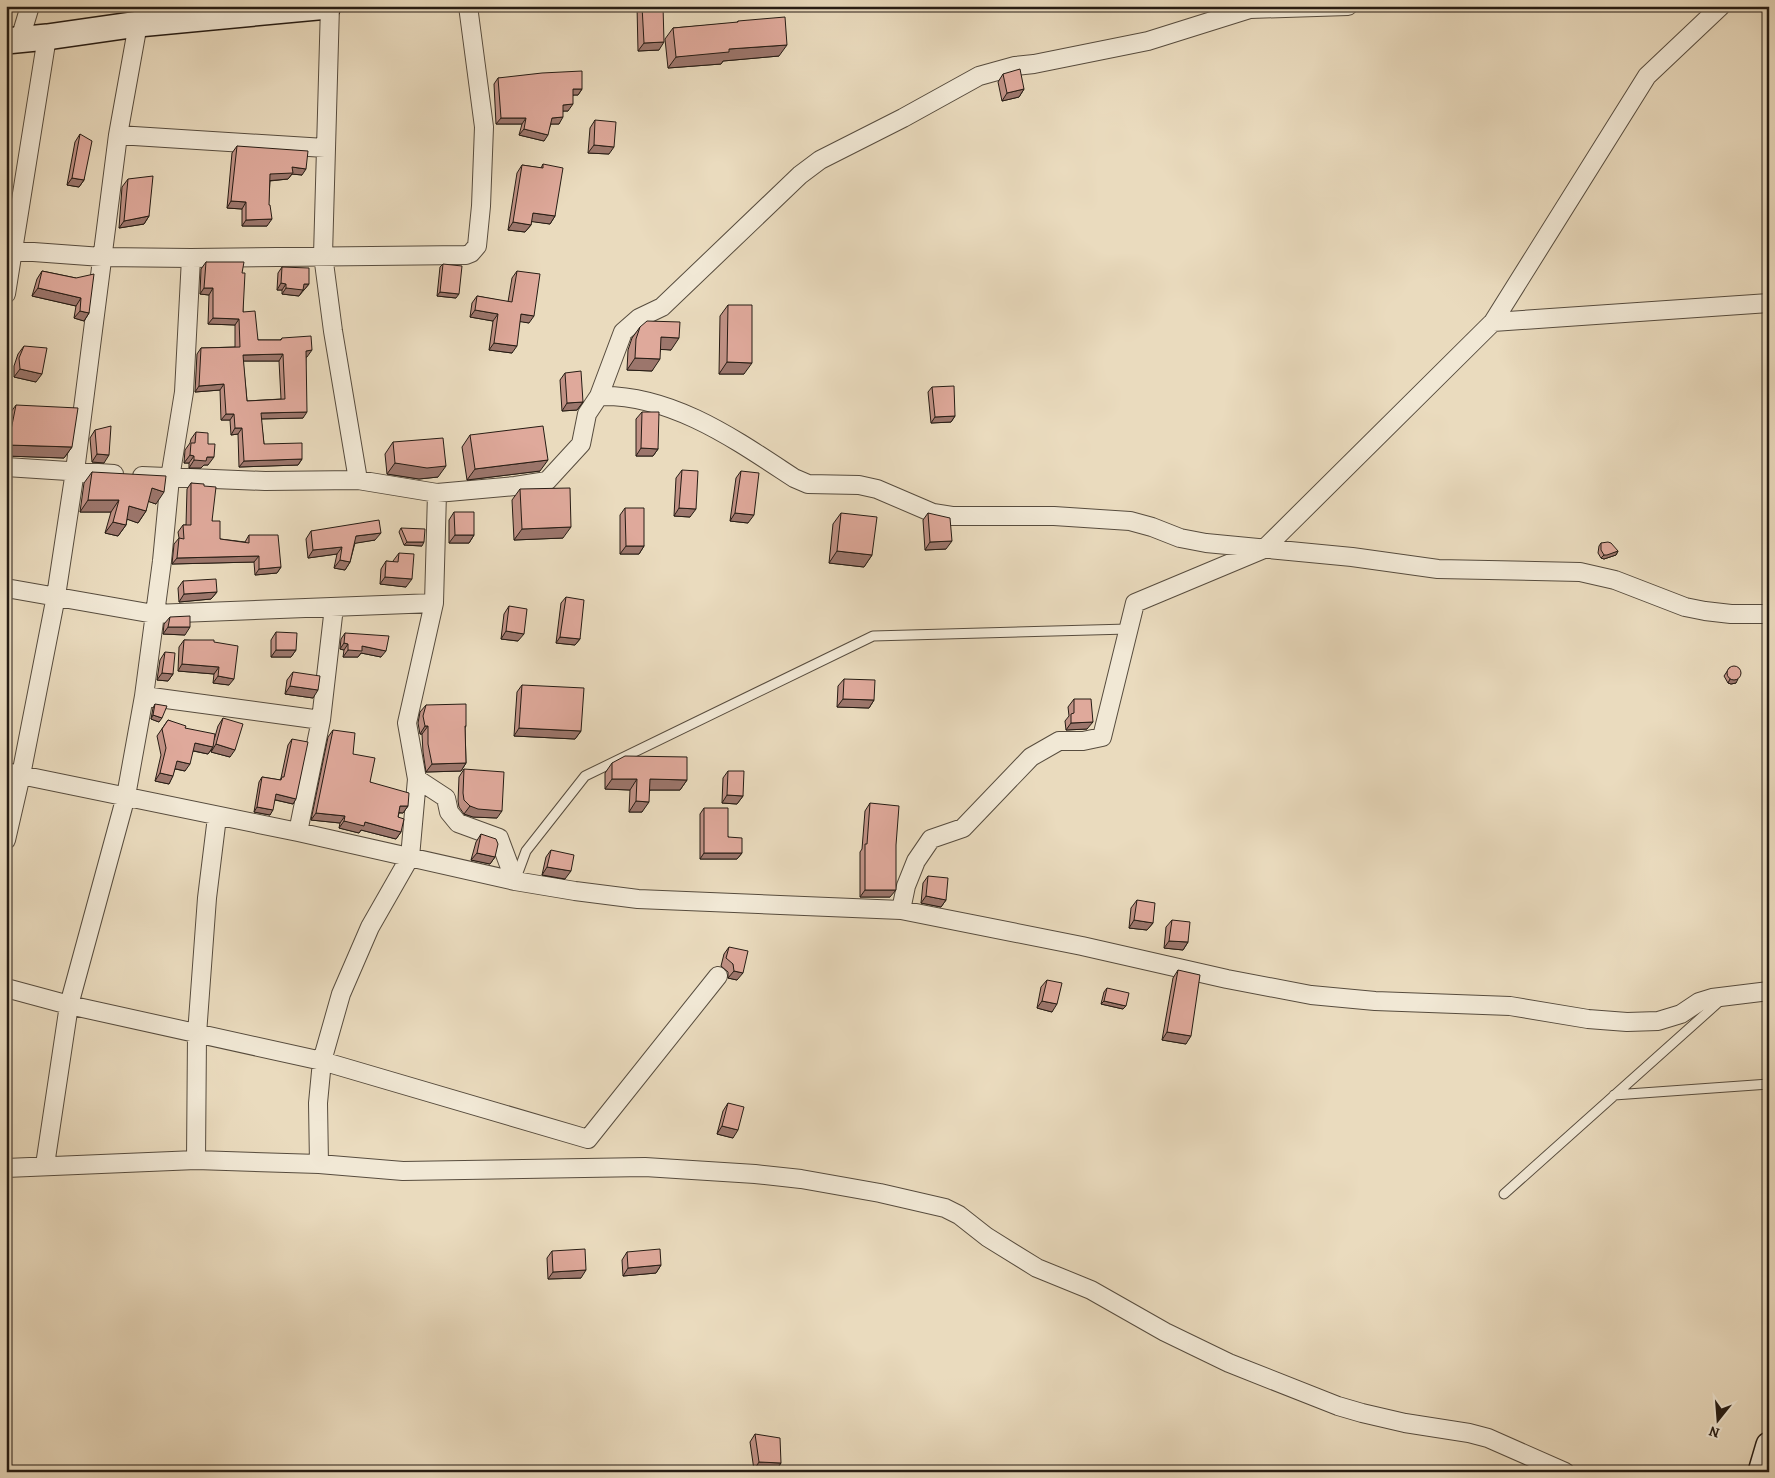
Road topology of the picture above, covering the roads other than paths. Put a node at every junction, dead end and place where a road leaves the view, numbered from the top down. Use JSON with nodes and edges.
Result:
{"nodes":[{"id":1,"x":30,"y":6,"type":"edge"},
{"id":2,"x":329,"y":6,"type":"edge"},
{"id":3,"x":468,"y":6,"type":"edge"},
{"id":4,"x":1348,"y":6,"type":"edge"},
{"id":5,"x":1720,"y":6,"type":"edge"},
{"id":6,"x":138,"y":24,"type":"junction"},
{"id":7,"x":47,"y":37,"type":"junction"},
{"id":8,"x":13,"y":40,"type":"edge"},
{"id":9,"x":118,"y":135,"type":"junction"},
{"id":10,"x":325,"y":148,"type":"junction"},
{"id":11,"x":10,"y":251,"type":"edge"},
{"id":12,"x":323,"y":255,"type":"junction"},
{"id":13,"x":102,"y":257,"type":"junction"},
{"id":14,"x":191,"y":258,"type":"junction"},
{"id":15,"x":6,"y":294,"type":"edge"},
{"id":16,"x":1769,"y":303,"type":"edge"},
{"id":17,"x":1493,"y":322,"type":"junction"},
{"id":18,"x":599,"y":396,"type":"junction"},
{"id":19,"x":6,"y":467,"type":"edge"},
{"id":20,"x":75,"y":471,"type":"junction"},
{"id":21,"x":170,"y":478,"type":"junction"},
{"id":22,"x":358,"y":480,"type":"junction"},
{"id":23,"x":437,"y":493,"type":"junction"},
{"id":24,"x":1264,"y":549,"type":"junction"},
{"id":25,"x":6,"y":588,"type":"edge"},
{"id":26,"x":56,"y":596,"type":"junction"},
{"id":27,"x":434,"y":603,"type":"junction"},
{"id":28,"x":334,"y":607,"type":"junction"},
{"id":29,"x":154,"y":614,"type":"junction"},
{"id":30,"x":1769,"y":614,"type":"edge"},
{"id":31,"x":1128,"y":629,"type":"junction"},
{"id":32,"x":144,"y":696,"type":"junction"},
{"id":33,"x":320,"y":720,"type":"junction"},
{"id":34,"x":14,"y":773,"type":"edge"},
{"id":35,"x":417,"y":779,"type":"junction"},
{"id":36,"x":126,"y":796,"type":"junction"},
{"id":37,"x":217,"y":816,"type":"junction"},
{"id":38,"x":298,"y":832,"type":"junction"},
{"id":39,"x":6,"y":840,"type":"edge"},
{"id":40,"x":410,"y":858,"type":"junction"},
{"id":41,"x":515,"y":881,"type":"junction"},
{"id":42,"x":901,"y":910,"type":"junction"},
{"id":43,"x":718,"y":976,"type":"dead end"},
{"id":44,"x":6,"y":988,"type":"edge"},
{"id":45,"x":1769,"y":991,"type":"edge"},
{"id":46,"x":1726,"y":995,"type":"junction"},
{"id":47,"x":69,"y":1005,"type":"junction"},
{"id":48,"x":197,"y":1034,"type":"junction"},
{"id":49,"x":322,"y":1061,"type":"junction"},
{"id":50,"x":1769,"y":1084,"type":"edge"},
{"id":51,"x":1614,"y":1095,"type":"junction"},
{"id":52,"x":196,"y":1160,"type":"junction"},
{"id":53,"x":319,"y":1164,"type":"junction"},
{"id":54,"x":45,"y":1165,"type":"junction"},
{"id":55,"x":6,"y":1168,"type":"edge"},
{"id":56,"x":1504,"y":1194,"type":"dead end"},
{"id":57,"x":1769,"y":1445,"type":"edge"},
{"id":58,"x":1565,"y":1472,"type":"edge"},
{"id":59,"x":1761,"y":1472,"type":"edge"}],
"edges":[{"from":1,"to":8,"type":"street"},
{"from":2,"to":6,"type":"street"},
{"from":2,"to":10,"type":"street"},
{"from":3,"to":12,"type":"street"},
{"from":4,"to":18,"type":"street"},
{"from":5,"to":17,"type":"street"},
{"from":6,"to":7,"type":"street"},
{"from":6,"to":9,"type":"street"},
{"from":7,"to":8,"type":"street"},
{"from":7,"to":11,"type":"street"},
{"from":9,"to":10,"type":"street"},
{"from":9,"to":13,"type":"street"},
{"from":10,"to":12,"type":"street"},
{"from":11,"to":13,"type":"street"},
{"from":11,"to":15,"type":"street"},
{"from":12,"to":14,"type":"street"},
{"from":12,"to":22,"type":"street"},
{"from":13,"to":14,"type":"street"},
{"from":13,"to":20,"type":"street"},
{"from":14,"to":21,"type":"street"},
{"from":16,"to":17,"type":"street"},
{"from":17,"to":24,"type":"street"},
{"from":18,"to":23,"type":"street"},
{"from":18,"to":24,"type":"street"},
{"from":19,"to":20,"type":"street"},
{"from":20,"to":21,"type":"street"},
{"from":20,"to":26,"type":"street"},
{"from":21,"to":22,"type":"street"},
{"from":21,"to":29,"type":"street"},
{"from":22,"to":23,"type":"street"},
{"from":23,"to":27,"type":"street"},
{"from":24,"to":30,"type":"street"},
{"from":24,"to":31,"type":"street"},
{"from":25,"to":26,"type":"street"},
{"from":26,"to":29,"type":"street"},
{"from":26,"to":34,"type":"street"},
{"from":27,"to":28,"type":"street"},
{"from":27,"to":35,"type":"street"},
{"from":28,"to":29,"type":"street"},
{"from":28,"to":33,"type":"street"},
{"from":29,"to":32,"type":"street"},
{"from":31,"to":41,"type":"lane"},
{"from":31,"to":42,"type":"street"},
{"from":32,"to":33,"type":"street"},
{"from":32,"to":36,"type":"street"},
{"from":33,"to":38,"type":"street"},
{"from":34,"to":36,"type":"street"},
{"from":34,"to":39,"type":"street"},
{"from":35,"to":40,"type":"street"},
{"from":35,"to":41,"type":"street"},
{"from":36,"to":37,"type":"street"},
{"from":36,"to":47,"type":"street"},
{"from":37,"to":38,"type":"street"},
{"from":37,"to":48,"type":"street"},
{"from":38,"to":40,"type":"street"},
{"from":40,"to":41,"type":"street"},
{"from":40,"to":49,"type":"street"},
{"from":41,"to":42,"type":"street"},
{"from":42,"to":46,"type":"street"},
{"from":43,"to":49,"type":"street"},
{"from":44,"to":47,"type":"street"},
{"from":45,"to":46,"type":"street"},
{"from":46,"to":51,"type":"lane"},
{"from":47,"to":48,"type":"street"},
{"from":47,"to":54,"type":"street"},
{"from":48,"to":49,"type":"street"},
{"from":48,"to":52,"type":"street"},
{"from":49,"to":53,"type":"street"},
{"from":50,"to":51,"type":"lane"},
{"from":51,"to":56,"type":"lane"},
{"from":52,"to":53,"type":"street"},
{"from":52,"to":54,"type":"street"},
{"from":53,"to":58,"type":"street"},
{"from":54,"to":55,"type":"street"},
{"from":57,"to":59,"type":"street"}]}
